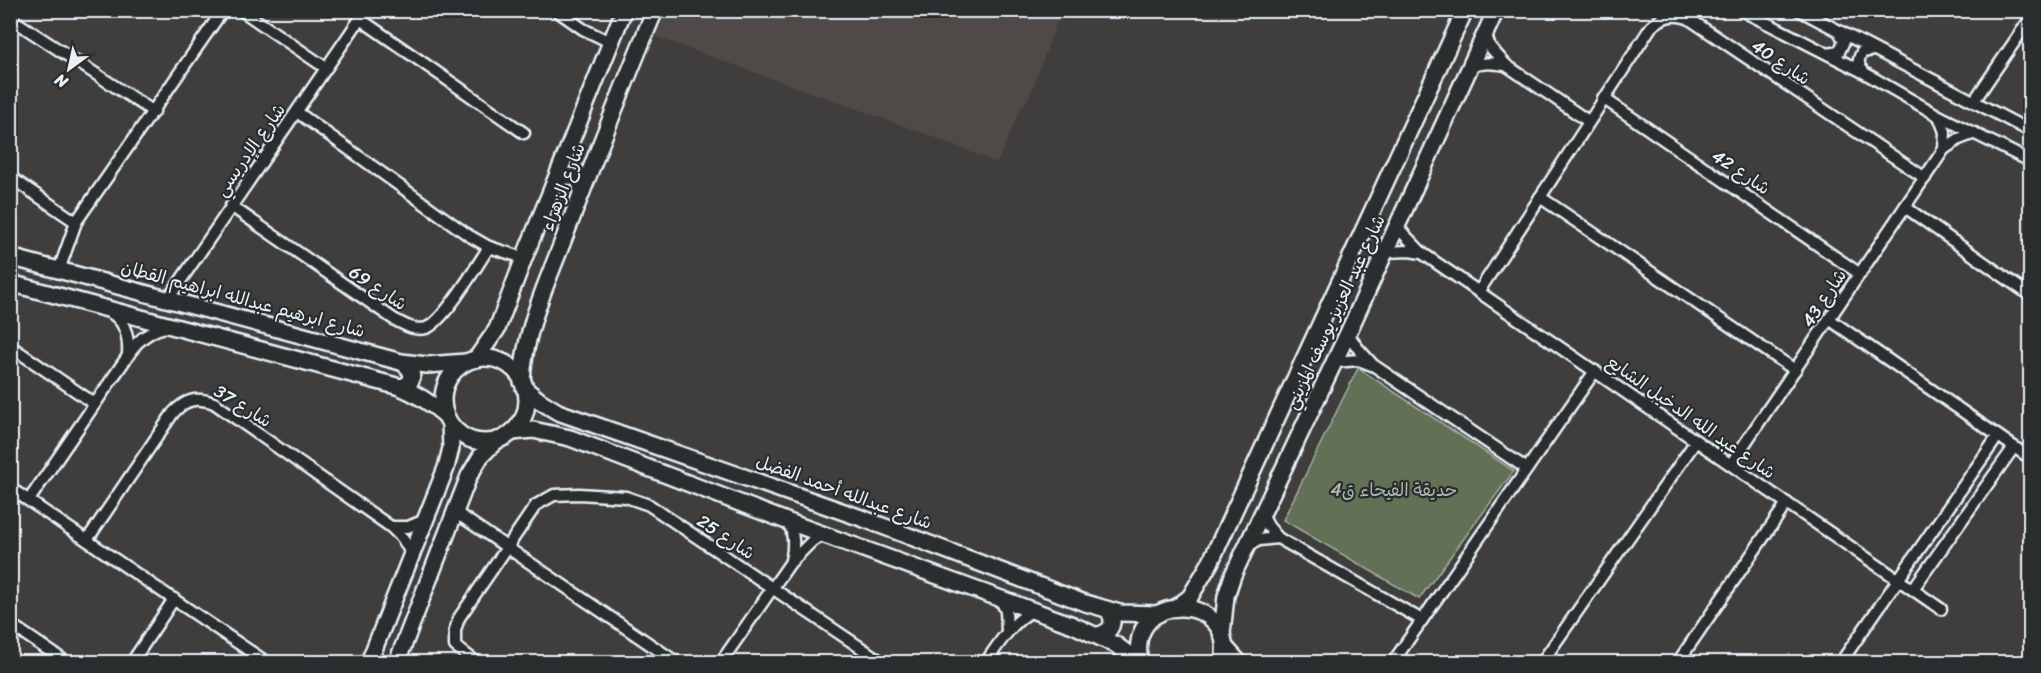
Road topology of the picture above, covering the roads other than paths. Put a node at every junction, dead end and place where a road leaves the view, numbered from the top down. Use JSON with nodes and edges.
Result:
{"nodes":[{"id":1,"x":223,"y":10,"type":"edge"},
{"id":2,"x":241,"y":10,"type":"edge"},
{"id":3,"x":556,"y":10,"type":"edge"},
{"id":4,"x":624,"y":10,"type":"edge"},
{"id":5,"x":655,"y":10,"type":"edge"},
{"id":6,"x":1465,"y":10,"type":"edge"},
{"id":7,"x":1496,"y":10,"type":"edge"},
{"id":8,"x":1741,"y":10,"type":"edge"},
{"id":9,"x":1799,"y":10,"type":"edge"},
{"id":10,"x":363,"y":15,"type":"edge"},
{"id":11,"x":10,"y":18,"type":"edge"},
{"id":12,"x":2031,"y":19,"type":"edge"},
{"id":13,"x":1839,"y":31,"type":"junction"},
{"id":14,"x":1485,"y":33,"type":"junction"},
{"id":15,"x":612,"y":43,"type":"junction"},
{"id":16,"x":1873,"y":50,"type":"junction"},
{"id":17,"x":1828,"y":54,"type":"junction"},
{"id":18,"x":1506,"y":65,"type":"junction"},
{"id":19,"x":1470,"y":67,"type":"junction"},
{"id":20,"x":326,"y":68,"type":"junction"},
{"id":21,"x":1863,"y":72,"type":"junction"},
{"id":22,"x":1603,"y":98,"type":"junction"},
{"id":23,"x":1974,"y":101,"type":"junction"},
{"id":24,"x":154,"y":112,"type":"junction"},
{"id":25,"x":297,"y":112,"type":"junction"},
{"id":26,"x":1940,"y":116,"type":"junction"},
{"id":27,"x":1588,"y":121,"type":"junction"},
{"id":28,"x":2031,"y":131,"type":"edge"},
{"id":29,"x":524,"y":133,"type":"dead end"},
{"id":30,"x":1975,"y":133,"type":"junction"},
{"id":31,"x":572,"y":141,"type":"junction"},
{"id":32,"x":1944,"y":149,"type":"junction"},
{"id":33,"x":598,"y":150,"type":"junction"},
{"id":34,"x":2031,"y":161,"type":"edge"},
{"id":35,"x":10,"y":177,"type":"edge"},
{"id":36,"x":1925,"y":178,"type":"junction"},
{"id":37,"x":555,"y":182,"type":"junction"},
{"id":38,"x":581,"y":194,"type":"junction"},
{"id":39,"x":1540,"y":197,"type":"junction"},
{"id":40,"x":231,"y":206,"type":"junction"},
{"id":41,"x":1905,"y":207,"type":"junction"},
{"id":42,"x":76,"y":222,"type":"junction"},
{"id":43,"x":1396,"y":226,"type":"junction"},
{"id":44,"x":489,"y":247,"type":"junction"},
{"id":45,"x":1386,"y":252,"type":"junction"},
{"id":46,"x":1422,"y":253,"type":"junction"},
{"id":47,"x":10,"y":258,"type":"edge"},
{"id":48,"x":524,"y":258,"type":"junction"},
{"id":49,"x":59,"y":270,"type":"junction"},
{"id":50,"x":1860,"y":274,"type":"junction"},
{"id":51,"x":10,"y":283,"type":"edge"},
{"id":52,"x":1479,"y":291,"type":"junction"},
{"id":53,"x":2031,"y":295,"type":"edge"},
{"id":54,"x":168,"y":300,"type":"junction"},
{"id":55,"x":99,"y":308,"type":"junction"},
{"id":56,"x":1829,"y":319,"type":"junction"},
{"id":57,"x":172,"y":325,"type":"junction"},
{"id":58,"x":268,"y":326,"type":"junction"},
{"id":59,"x":1348,"y":333,"type":"junction"},
{"id":60,"x":305,"y":336,"type":"junction"},
{"id":61,"x":10,"y":346,"type":"edge"},
{"id":62,"x":265,"y":351,"type":"junction"},
{"id":63,"x":128,"y":355,"type":"junction"},
{"id":64,"x":300,"y":360,"type":"junction"},
{"id":65,"x":471,"y":360,"type":"junction"},
{"id":66,"x":401,"y":362,"type":"junction"},
{"id":67,"x":1334,"y":362,"type":"junction"},
{"id":68,"x":1373,"y":365,"type":"junction"},
{"id":69,"x":1795,"y":370,"type":"junction"},
{"id":70,"x":1595,"y":371,"type":"junction"},
{"id":71,"x":523,"y":385,"type":"junction"},
{"id":72,"x":400,"y":387,"type":"junction"},
{"id":73,"x":1284,"y":402,"type":"junction"},
{"id":74,"x":95,"y":404,"type":"junction"},
{"id":75,"x":1312,"y":408,"type":"junction"},
{"id":76,"x":575,"y":418,"type":"junction"},
{"id":77,"x":448,"y":420,"type":"junction"},
{"id":78,"x":1272,"y":430,"type":"junction"},
{"id":79,"x":512,"y":432,"type":"junction"},
{"id":80,"x":1998,"y":436,"type":"junction"},
{"id":81,"x":570,"y":438,"type":"junction"},
{"id":82,"x":497,"y":440,"type":"junction"},
{"id":83,"x":1297,"y":441,"type":"junction"},
{"id":84,"x":1696,"y":441,"type":"junction"},
{"id":85,"x":2014,"y":447,"type":"junction"},
{"id":86,"x":679,"y":455,"type":"junction"},
{"id":87,"x":2031,"y":458,"type":"edge"},
{"id":88,"x":1731,"y":464,"type":"junction"},
{"id":89,"x":714,"y":466,"type":"junction"},
{"id":90,"x":1527,"y":469,"type":"junction"},
{"id":91,"x":674,"y":477,"type":"junction"},
{"id":92,"x":10,"y":488,"type":"edge"},
{"id":93,"x":708,"y":490,"type":"junction"},
{"id":94,"x":29,"y":500,"type":"junction"},
{"id":95,"x":1787,"y":503,"type":"junction"},
{"id":96,"x":455,"y":512,"type":"junction"},
{"id":97,"x":1262,"y":514,"type":"junction"},
{"id":98,"x":425,"y":520,"type":"junction"},
{"id":99,"x":789,"y":522,"type":"junction"},
{"id":100,"x":391,"y":527,"type":"junction"},
{"id":101,"x":823,"y":534,"type":"junction"},
{"id":102,"x":1278,"y":538,"type":"junction"},
{"id":103,"x":87,"y":540,"type":"junction"},
{"id":104,"x":1247,"y":546,"type":"junction"},
{"id":105,"x":507,"y":549,"type":"junction"},
{"id":106,"x":411,"y":554,"type":"junction"},
{"id":107,"x":790,"y":563,"type":"junction"},
{"id":108,"x":1210,"y":563,"type":"junction"},
{"id":109,"x":1233,"y":575,"type":"junction"},
{"id":110,"x":1899,"y":580,"type":"junction"},
{"id":111,"x":773,"y":589,"type":"junction"},
{"id":112,"x":1913,"y":589,"type":"junction"},
{"id":113,"x":394,"y":596,"type":"junction"},
{"id":114,"x":1000,"y":598,"type":"junction"},
{"id":115,"x":174,"y":599,"type":"junction"},
{"id":116,"x":420,"y":603,"type":"junction"},
{"id":117,"x":1177,"y":607,"type":"junction"},
{"id":118,"x":1941,"y":609,"type":"dead end"},
{"id":119,"x":1033,"y":610,"type":"junction"},
{"id":120,"x":1108,"y":610,"type":"junction"},
{"id":121,"x":1158,"y":614,"type":"junction"},
{"id":122,"x":1422,"y":620,"type":"junction"},
{"id":123,"x":10,"y":624,"type":"edge"},
{"id":124,"x":382,"y":629,"type":"junction"},
{"id":125,"x":1007,"y":631,"type":"junction"},
{"id":126,"x":1098,"y":635,"type":"junction"},
{"id":127,"x":407,"y":638,"type":"junction"},
{"id":128,"x":1223,"y":638,"type":"junction"},
{"id":129,"x":1140,"y":662,"type":"edge"},
{"id":130,"x":66,"y":663,"type":"edge"},
{"id":131,"x":132,"y":663,"type":"edge"},
{"id":132,"x":266,"y":663,"type":"edge"},
{"id":133,"x":369,"y":663,"type":"edge"},
{"id":134,"x":397,"y":663,"type":"edge"},
{"id":135,"x":476,"y":663,"type":"edge"},
{"id":136,"x":676,"y":663,"type":"edge"},
{"id":137,"x":721,"y":663,"type":"edge"},
{"id":138,"x":882,"y":663,"type":"edge"},
{"id":139,"x":986,"y":663,"type":"edge"},
{"id":140,"x":1223,"y":663,"type":"edge"},
{"id":141,"x":1242,"y":663,"type":"edge"},
{"id":142,"x":1393,"y":663,"type":"edge"},
{"id":143,"x":1542,"y":663,"type":"edge"},
{"id":144,"x":1678,"y":663,"type":"edge"},
{"id":145,"x":1840,"y":663,"type":"edge"}],
"edges":[{"from":1,"to":24,"type":"street"},
{"from":2,"to":20,"type":"street"},
{"from":3,"to":15,"type":"street"},
{"from":4,"to":15,"type":"street","name":"شارع الزهراء"},
{"from":5,"to":33,"type":"street","name":"شارع الزهراء"},
{"from":6,"to":73,"type":"street","name":"شارع عبد العزيز يوسف المزيني"},
{"from":7,"to":14,"type":"street","name":"شارع عبد العزيز يوسف المزيني"},
{"from":8,"to":17,"type":"street"},
{"from":9,"to":13,"type":"street"},
{"from":10,"to":20,"type":"street","name":"شارع الإدريسي"},
{"from":10,"to":29,"type":"street","name":"شارع الإدريسي"},
{"from":11,"to":24,"type":"street"},
{"from":12,"to":23,"type":"street"},
{"from":13,"to":16,"type":"street"},
{"from":13,"to":17,"type":"street"},
{"from":14,"to":18,"type":"street"},
{"from":14,"to":19,"type":"street","name":"شارع عبد العزيز يوسف المزيني"},
{"from":15,"to":31,"type":"street","name":"شارع الزهراء"},
{"from":16,"to":21,"type":"street"},
{"from":16,"to":23,"type":"street"},
{"from":17,"to":21,"type":"street"},
{"from":18,"to":19,"type":"street"},
{"from":18,"to":27,"type":"street"},
{"from":19,"to":43,"type":"street","name":"شارع عبد العزيز يوسف المزيني"},
{"from":20,"to":25,"type":"street","name":"شارع الإدريسي"},
{"from":21,"to":26,"type":"street"},
{"from":22,"to":27,"type":"street","name":"شارع 40"},
{"from":22,"to":36,"type":"street","name":"شارع 40"},
{"from":22,"to":50,"type":"street","name":"شارع 42"},
{"from":23,"to":28,"type":"street"},
{"from":24,"to":42,"type":"street"},
{"from":25,"to":40,"type":"street","name":"شارع الإدريسي"},
{"from":25,"to":44,"type":"street"},
{"from":26,"to":30,"type":"street"},
{"from":26,"to":32,"type":"street"},
{"from":27,"to":39,"type":"street","name":"شارع 40"},
{"from":30,"to":32,"type":"street","name":"شارع 43"},
{"from":30,"to":34,"type":"street"},
{"from":31,"to":33,"type":"street"},
{"from":31,"to":37,"type":"street","name":"شارع الزهراء"},
{"from":32,"to":36,"type":"street","name":"شارع 43"},
{"from":33,"to":38,"type":"street","name":"شارع الزهراء"},
{"from":35,"to":42,"type":"street"},
{"from":36,"to":41,"type":"street","name":"شارع 43"},
{"from":37,"to":38,"type":"street"},
{"from":37,"to":48,"type":"street","name":"شارع الزهراء"},
{"from":38,"to":71,"type":"street","name":"شارع الزهراء"},
{"from":39,"to":52,"type":"street","name":"شارع 40"},
{"from":39,"to":69,"type":"street"},
{"from":40,"to":44,"type":"street","name":"شارع 69"},
{"from":40,"to":54,"type":"street","name":"شارع الإدريسي"},
{"from":41,"to":50,"type":"street","name":"شارع 43"},
{"from":41,"to":53,"type":"street"},
{"from":42,"to":49,"type":"street"},
{"from":43,"to":45,"type":"street","name":"شارع عبد العزيز يوسف المزيني"},
{"from":43,"to":46,"type":"street","name":"شارع عبد الله الدخيل الشايع"},
{"from":44,"to":48,"type":"street"},
{"from":45,"to":46,"type":"street"},
{"from":45,"to":59,"type":"street","name":"شارع عبد العزيز يوسف المزيني"},
{"from":46,"to":52,"type":"street","name":"شارع عبد الله الدخيل الشايع"},
{"from":47,"to":49,"type":"street","name":"شارع ابرهيم عبدالله ابراهيم القطان"},
{"from":48,"to":65,"type":"street","name":"شارع الزهراء"},
{"from":49,"to":54,"type":"street","name":"شارع ابرهيم عبدالله ابراهيم القطان"},
{"from":50,"to":56,"type":"street","name":"شارع 43"},
{"from":51,"to":55,"type":"street"},
{"from":52,"to":70,"type":"street","name":"شارع عبد الله الدخيل الشايع"},
{"from":54,"to":58,"type":"street","name":"شارع ابرهيم عبدالله ابراهيم القطان"},
{"from":55,"to":57,"type":"street"},
{"from":55,"to":63,"type":"street"},
{"from":56,"to":69,"type":"street","name":"شارع 43"},
{"from":56,"to":80,"type":"street"},
{"from":57,"to":62,"type":"street"},
{"from":57,"to":63,"type":"street"},
{"from":58,"to":60,"type":"street","name":"شارع ابرهيم عبدالله ابراهيم القطان"},
{"from":58,"to":62,"type":"street"},
{"from":59,"to":67,"type":"street","name":"شارع عبد العزيز يوسف المزيني"},
{"from":59,"to":68,"type":"street"},
{"from":60,"to":64,"type":"street"},
{"from":60,"to":66,"type":"street","name":"شارع ابرهيم عبدالله ابراهيم القطان"},
{"from":61,"to":74,"type":"street"},
{"from":62,"to":64,"type":"street"},
{"from":63,"to":74,"type":"street"},
{"from":64,"to":72,"type":"street"},
{"from":65,"to":66,"type":"street","name":"شارع ابرهيم عبدالله ابراهيم القطان"},
{"from":65,"to":71,"type":"street"},
{"from":65,"to":77,"type":"street"},
{"from":66,"to":72,"type":"street"},
{"from":67,"to":68,"type":"street"},
{"from":67,"to":75,"type":"street","name":"شارع عبد العزيز يوسف المزيني"},
{"from":68,"to":90,"type":"street"},
{"from":69,"to":88,"type":"street","name":"شارع 43"},
{"from":70,"to":84,"type":"street","name":"شارع عبد الله الدخيل الشايع"},
{"from":70,"to":90,"type":"street"},
{"from":71,"to":76,"type":"street","name":"شارع عبدالله أحمد الفضل"},
{"from":71,"to":79,"type":"street"},
{"from":72,"to":77,"type":"street"},
{"from":73,"to":75,"type":"street"},
{"from":73,"to":78,"type":"street","name":"شارع عبد العزيز يوسف المزيني"},
{"from":74,"to":94,"type":"street"},
{"from":75,"to":83,"type":"street","name":"شارع عبد العزيز يوسف المزيني"},
{"from":76,"to":81,"type":"street"},
{"from":76,"to":86,"type":"street","name":"شارع عبدالله أحمد الفضل"},
{"from":77,"to":82,"type":"street"},
{"from":77,"to":98,"type":"street"},
{"from":78,"to":83,"type":"street"},
{"from":78,"to":108,"type":"street","name":"شارع عبد العزيز يوسف المزيني"},
{"from":79,"to":81,"type":"street"},
{"from":79,"to":82,"type":"street"},
{"from":80,"to":85,"type":"street"},
{"from":80,"to":110,"type":"street"},
{"from":81,"to":91,"type":"street"},
{"from":82,"to":96,"type":"street"},
{"from":83,"to":97,"type":"street","name":"شارع عبد العزيز يوسف المزيني"},
{"from":84,"to":88,"type":"street","name":"شارع عبد الله الدخيل الشايع"},
{"from":84,"to":143,"type":"street"},
{"from":85,"to":87,"type":"street"},
{"from":85,"to":112,"type":"street"},
{"from":86,"to":89,"type":"street","name":"شارع عبدالله أحمد الفضل"},
{"from":86,"to":91,"type":"street"},
{"from":88,"to":95,"type":"street","name":"شارع عبد الله الدخيل الشايع"},
{"from":89,"to":93,"type":"street"},
{"from":89,"to":120,"type":"street","name":"شارع عبدالله أحمد الفضل"},
{"from":90,"to":122,"type":"street"},
{"from":91,"to":93,"type":"street"},
{"from":92,"to":94,"type":"street"},
{"from":93,"to":99,"type":"street"},
{"from":94,"to":103,"type":"street"},
{"from":95,"to":110,"type":"street","name":"شارع عبد الله الدخيل الشايع"},
{"from":95,"to":144,"type":"street"},
{"from":96,"to":105,"type":"street"},
{"from":96,"to":116,"type":"street"},
{"from":97,"to":102,"type":"street"},
{"from":97,"to":104,"type":"street","name":"شارع عبد العزيز يوسف المزيني"},
{"from":98,"to":100,"type":"street"},
{"from":98,"to":106,"type":"street"},
{"from":99,"to":101,"type":"street"},
{"from":99,"to":107,"type":"street"},
{"from":100,"to":103,"type":"street","name":"شارع 37"},
{"from":100,"to":106,"type":"street","name":"شارع 37"},
{"from":101,"to":107,"type":"street"},
{"from":101,"to":114,"type":"street"},
{"from":102,"to":104,"type":"street"},
{"from":102,"to":122,"type":"street"},
{"from":103,"to":115,"type":"street"},
{"from":104,"to":109,"type":"street","name":"شارع عبد العزيز يوسف المزيني"},
{"from":105,"to":111,"type":"street","name":"شارع 25"},
{"from":105,"to":135,"type":"street"},
{"from":105,"to":136,"type":"street"},
{"from":106,"to":113,"type":"street"},
{"from":107,"to":111,"type":"street"},
{"from":108,"to":109,"type":"street"},
{"from":108,"to":117,"type":"street","name":"شارع عبد العزيز يوسف المزيني"},
{"from":109,"to":128,"type":"street","name":"شارع عبد العزيز يوسف المزيني"},
{"from":110,"to":112,"type":"street","name":"شارع عبد الله الدخيل الشايع"},
{"from":110,"to":145,"type":"street"},
{"from":111,"to":137,"type":"street"},
{"from":111,"to":138,"type":"street","name":"شارع 25"},
{"from":112,"to":118,"type":"street","name":"شارع عبد الله الدخيل الشايع"},
{"from":113,"to":116,"type":"street"},
{"from":113,"to":124,"type":"street"},
{"from":114,"to":119,"type":"street"},
{"from":114,"to":125,"type":"street"},
{"from":115,"to":131,"type":"street"},
{"from":115,"to":132,"type":"street"},
{"from":116,"to":127,"type":"street"},
{"from":117,"to":121,"type":"street"},
{"from":117,"to":128,"type":"street"},
{"from":119,"to":125,"type":"street"},
{"from":119,"to":126,"type":"street"},
{"from":120,"to":121,"type":"street","name":"شارع عبدالله أحمد الفضل"},
{"from":120,"to":126,"type":"street"},
{"from":121,"to":129,"type":"street"},
{"from":122,"to":142,"type":"street"},
{"from":123,"to":130,"type":"street"},
{"from":124,"to":127,"type":"street"},
{"from":124,"to":133,"type":"street"},
{"from":125,"to":139,"type":"street"},
{"from":126,"to":129,"type":"street"},
{"from":127,"to":134,"type":"street"},
{"from":128,"to":140,"type":"street","name":"شارع عبد العزيز يوسف المزيني"},
{"from":128,"to":141,"type":"street"}]}
